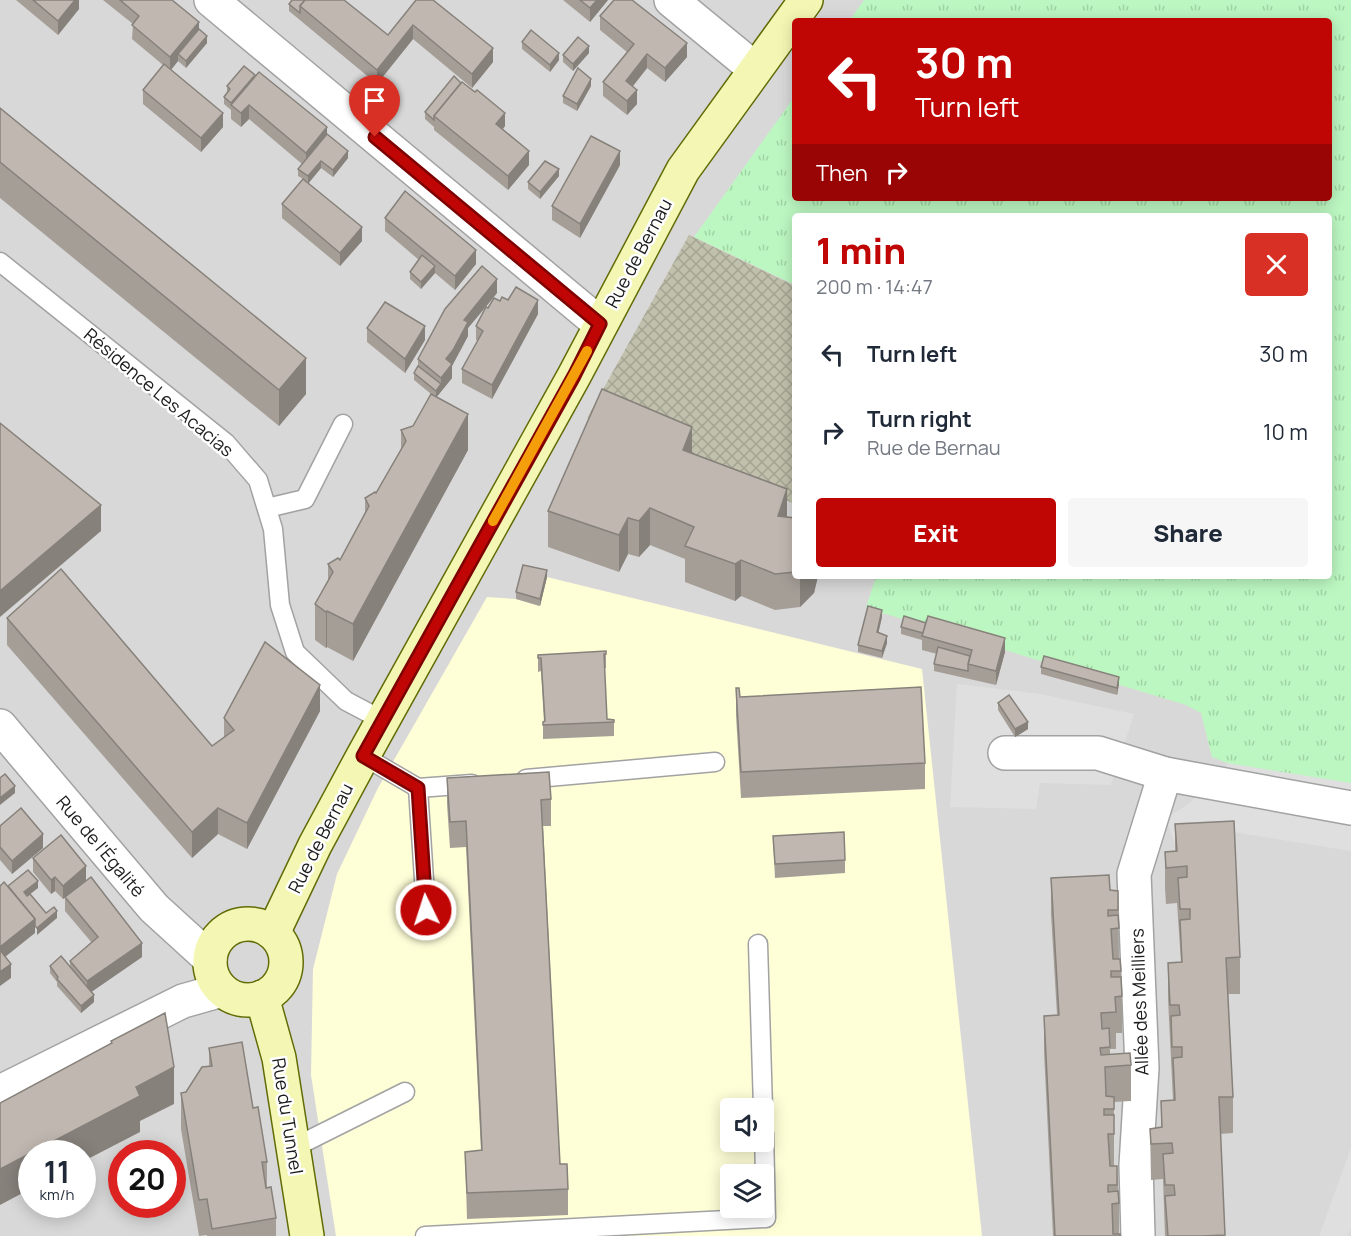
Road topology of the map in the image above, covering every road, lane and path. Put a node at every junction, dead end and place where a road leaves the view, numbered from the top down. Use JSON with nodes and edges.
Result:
{"nodes":[{"id":1,"x":211,"y":0,"type":"edge"},
{"id":2,"x":671,"y":0,"type":"edge"},
{"id":3,"x":806,"y":0,"type":"edge"},
{"id":4,"x":793,"y":18,"type":"edge"},
{"id":5,"x":792,"y":19,"type":"edge"},
{"id":6,"x":755,"y":69,"type":"junction"},
{"id":7,"x":0,"y":262,"type":"edge"},
{"id":8,"x":600,"y":324,"type":"junction"},
{"id":9,"x":343,"y":424,"type":"dead end"},
{"id":10,"x":267,"y":508,"type":"junction"},
{"id":11,"x":382,"y":720,"type":"junction"},
{"id":12,"x":0,"y":726,"type":"edge"},
{"id":13,"x":1005,"y":753,"type":"dead end"},
{"id":14,"x":363,"y":756,"type":"junction"},
{"id":15,"x":715,"y":762,"type":"dead end"},
{"id":16,"x":1165,"y":774,"type":"junction"},
{"id":17,"x":513,"y":780,"type":"edge"},
{"id":18,"x":489,"y":782,"type":"edge"},
{"id":19,"x":418,"y":788,"type":"junction"},
{"id":20,"x":1351,"y":808,"type":"edge"},
{"id":21,"x":426,"y":910,"type":"dead end"},
{"id":22,"x":273,"y":933,"type":"junction"},
{"id":23,"x":758,"y":944,"type":"dead end"},
{"id":24,"x":210,"y":959,"type":"junction"},
{"id":25,"x":222,"y":990,"type":"junction"},
{"id":26,"x":262,"y":997,"type":"junction"},
{"id":27,"x":0,"y":1092,"type":"edge"},
{"id":28,"x":405,"y":1092,"type":"dead end"},
{"id":29,"x":763,"y":1098,"type":"edge"},
{"id":30,"x":293,"y":1148,"type":"junction"},
{"id":31,"x":764,"y":1152,"type":"edge"},
{"id":32,"x":307,"y":1236,"type":"edge"},
{"id":33,"x":425,"y":1236,"type":"edge"},
{"id":34,"x":1138,"y":1236,"type":"edge"}],
"edges":[{"from":1,"to":8,"type":"street"},
{"from":2,"to":6,"type":"street"},
{"from":3,"to":4,"type":"street","name":"Rue de Bernau"},
{"from":5,"to":6,"type":"street","name":"Rue de Bernau"},
{"from":6,"to":8,"type":"street","name":"Rue de Bernau"},
{"from":7,"to":10,"type":"lane","name":"Résidence Les Acacias"},
{"from":8,"to":11,"type":"street","name":"Rue de Bernau"},
{"from":9,"to":10,"type":"lane"},
{"from":10,"to":11,"type":"lane","name":"Résidence Les Acacias"},
{"from":11,"to":14,"type":"street","name":"Rue de Bernau"},
{"from":12,"to":24,"type":"street","name":"Rue de l'Égalité"},
{"from":13,"to":16,"type":"street"},
{"from":14,"to":19,"type":"lane"},
{"from":14,"to":22,"type":"street","name":"Rue de Bernau"},
{"from":15,"to":17,"type":"lane"},
{"from":16,"to":20,"type":"street"},
{"from":16,"to":34,"type":"street","name":"Allée des Meilliers"},
{"from":18,"to":19,"type":"lane"},
{"from":19,"to":21,"type":"lane"},
{"from":22,"to":24,"type":"street"},
{"from":22,"to":26,"type":"street"},
{"from":23,"to":29,"type":"lane"},
{"from":24,"to":25,"type":"street"},
{"from":25,"to":26,"type":"street"},
{"from":25,"to":27,"type":"street"},
{"from":26,"to":30,"type":"street","name":"Rue du Tunnel"},
{"from":28,"to":30,"type":"lane"},
{"from":30,"to":32,"type":"street","name":"Rue du Tunnel"},
{"from":31,"to":33,"type":"lane"}]}
